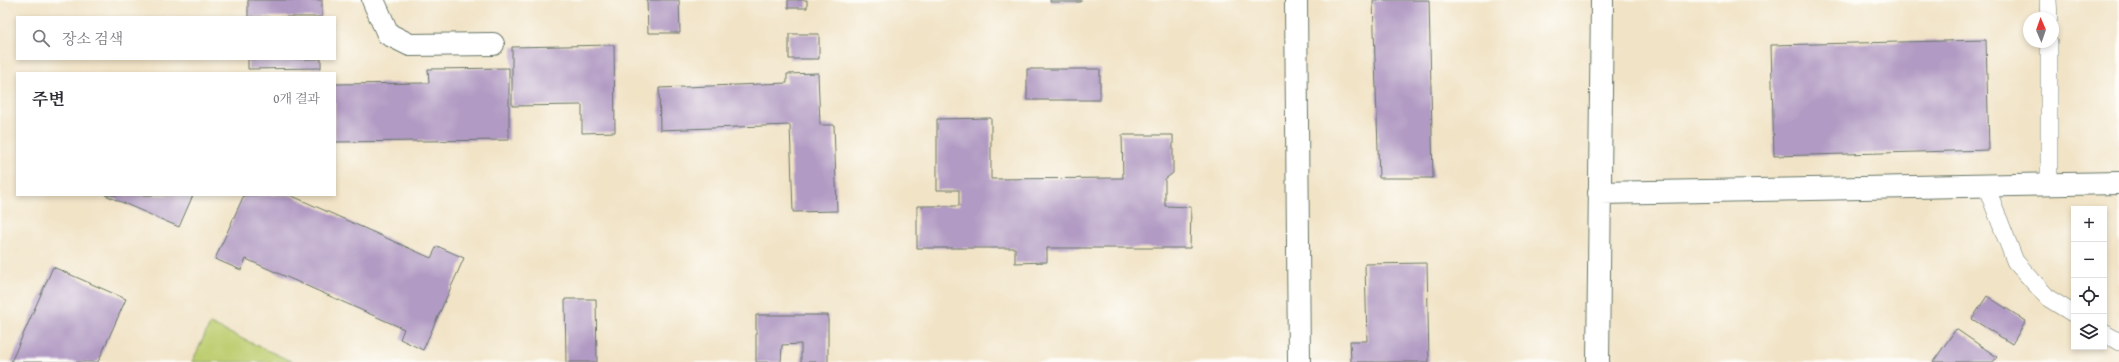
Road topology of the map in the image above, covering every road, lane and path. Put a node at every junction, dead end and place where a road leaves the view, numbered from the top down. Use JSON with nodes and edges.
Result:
{"nodes":[{"id":1,"x":373,"y":0,"type":"edge"},
{"id":2,"x":1296,"y":0,"type":"edge"},
{"id":3,"x":1602,"y":0,"type":"edge"},
{"id":4,"x":2048,"y":0,"type":"edge"},
{"id":5,"x":2048,"y":12,"type":"edge"},
{"id":6,"x":493,"y":44,"type":"dead end"},
{"id":7,"x":2049,"y":48,"type":"edge"},
{"id":8,"x":2119,"y":183,"type":"edge"},
{"id":9,"x":2049,"y":185,"type":"junction"},
{"id":10,"x":1986,"y":186,"type":"junction"},
{"id":11,"x":1599,"y":193,"type":"junction"},
{"id":12,"x":2071,"y":312,"type":"edge"},
{"id":13,"x":2107,"y":335,"type":"edge"},
{"id":14,"x":2119,"y":342,"type":"edge"},
{"id":15,"x":1299,"y":362,"type":"edge"},
{"id":16,"x":1598,"y":362,"type":"edge"}],
"edges":[{"from":1,"to":6,"type":"street"},
{"from":2,"to":15,"type":"street"},
{"from":3,"to":11,"type":"street"},
{"from":4,"to":5,"type":"lane"},
{"from":7,"to":9,"type":"lane"},
{"from":8,"to":9,"type":"street"},
{"from":9,"to":10,"type":"street"},
{"from":10,"to":11,"type":"street"},
{"from":10,"to":12,"type":"lane"},
{"from":11,"to":16,"type":"street"},
{"from":13,"to":14,"type":"lane"}]}
